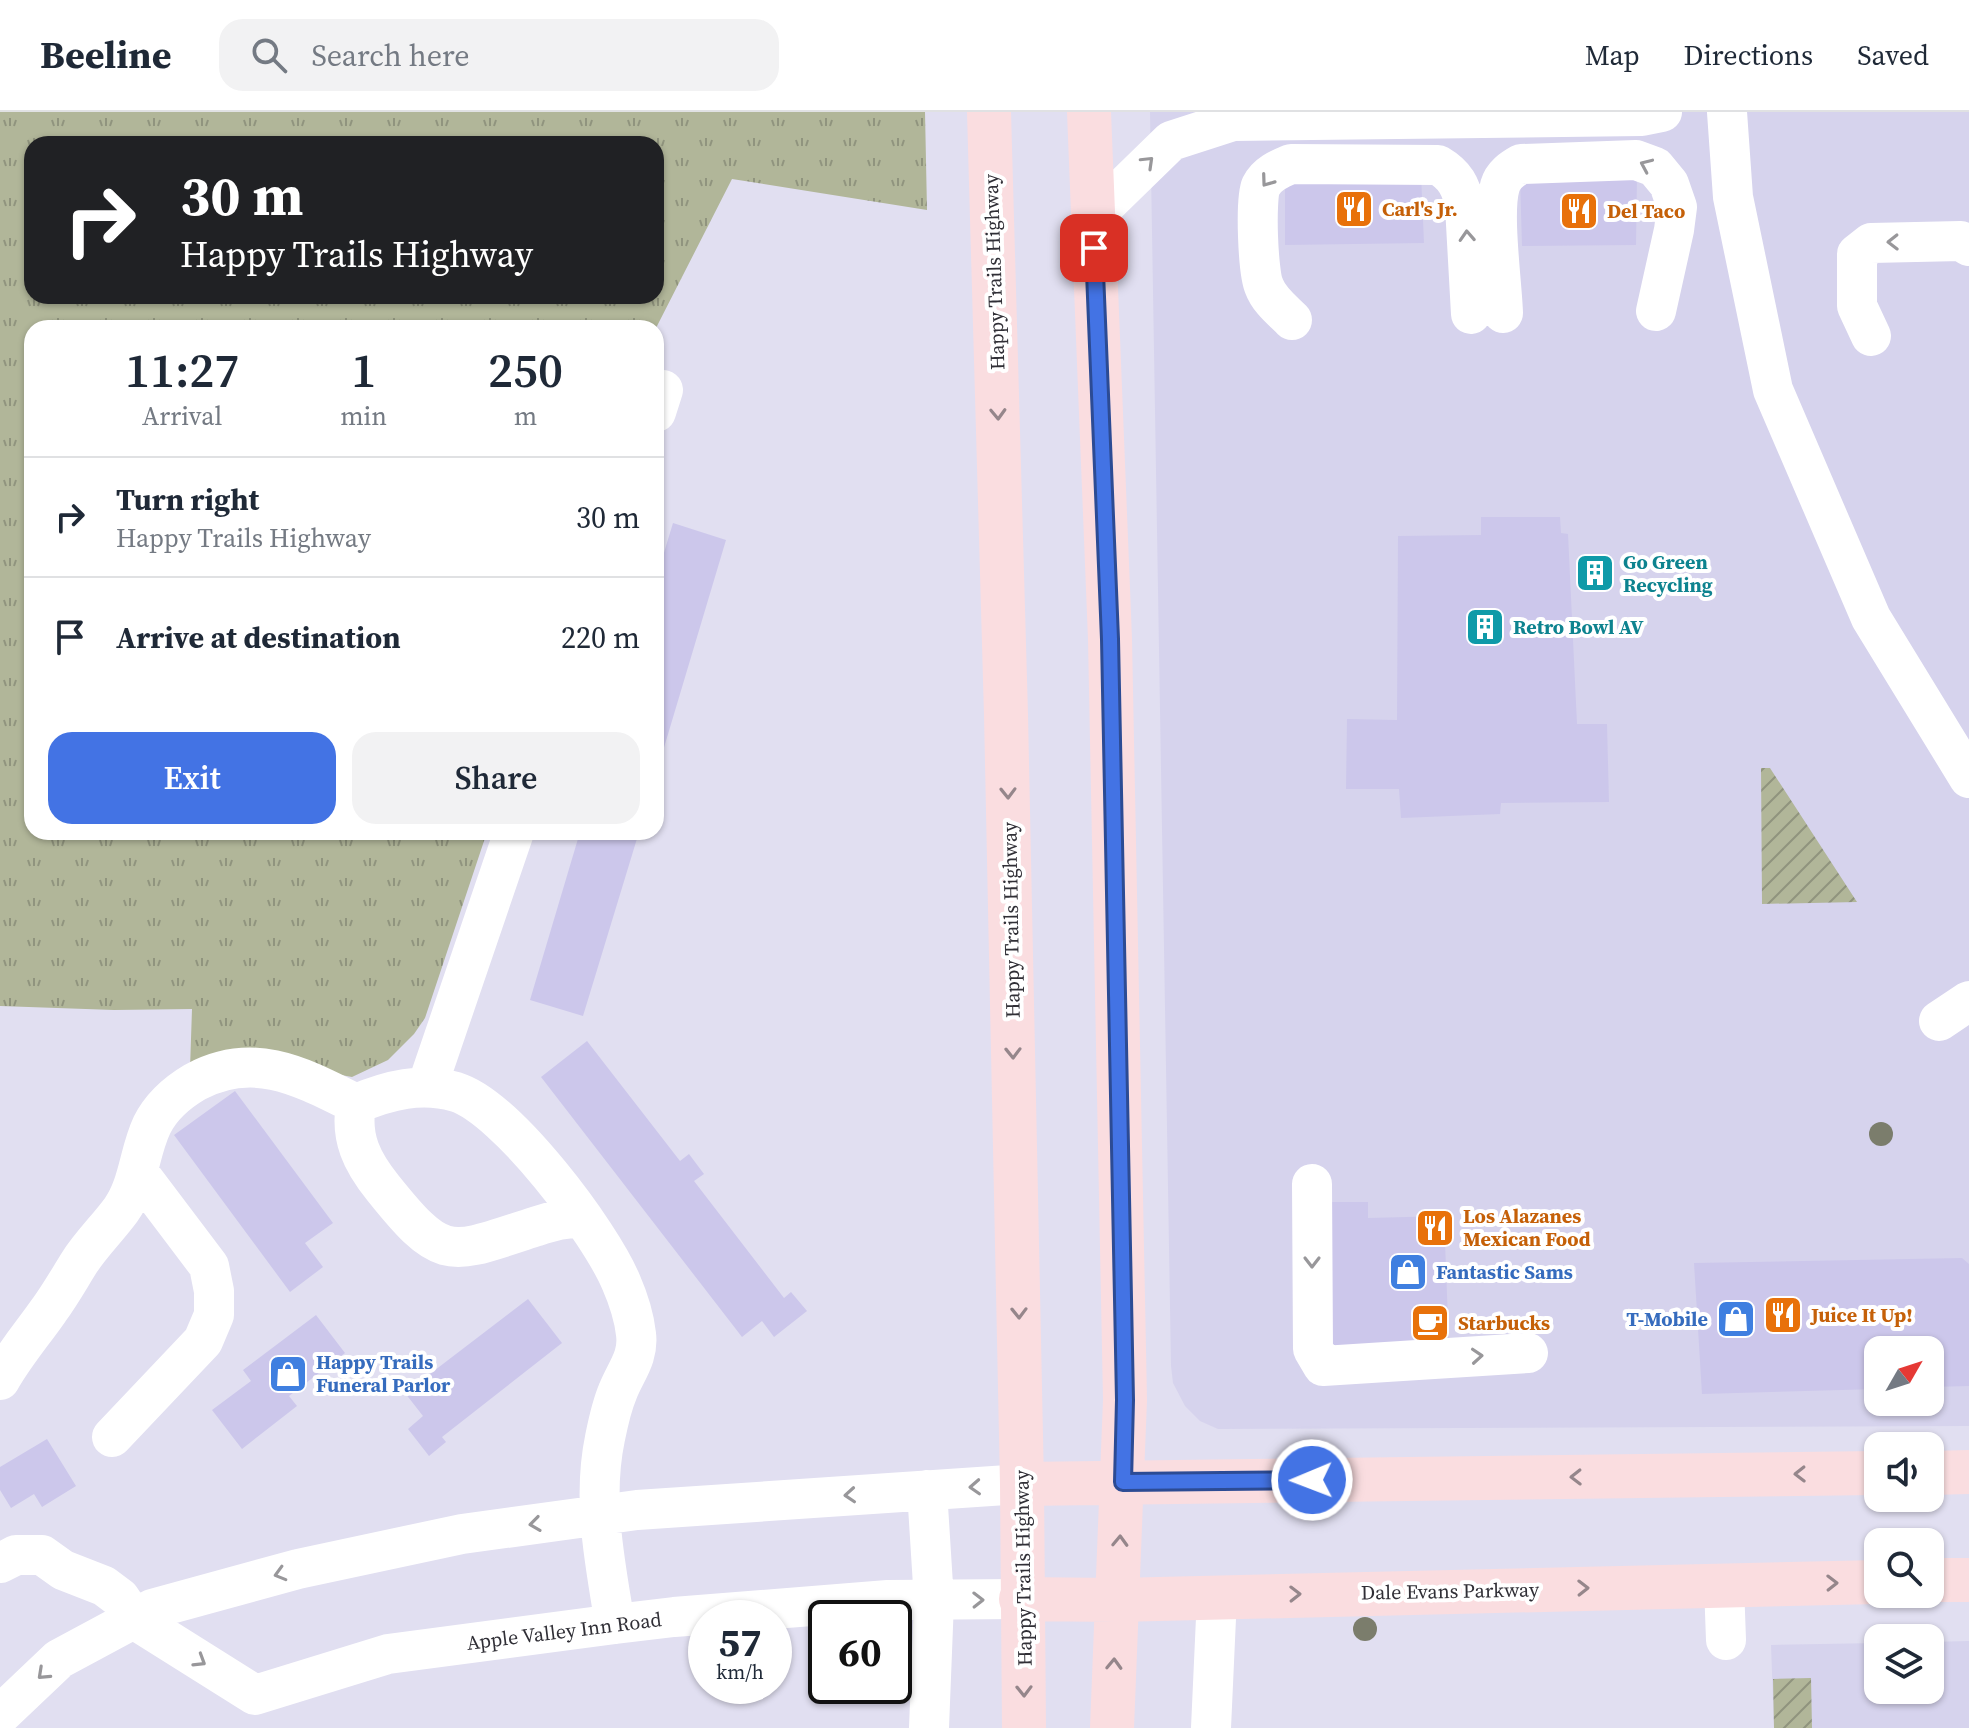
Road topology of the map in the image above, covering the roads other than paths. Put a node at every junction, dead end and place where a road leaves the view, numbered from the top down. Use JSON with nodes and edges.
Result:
{"nodes":[{"id":1,"x":989,"y":112,"type":"edge"},
{"id":2,"x":1089,"y":112,"type":"edge"},
{"id":3,"x":1662,"y":112,"type":"edge"},
{"id":4,"x":1727,"y":112,"type":"edge"},
{"id":5,"x":1093,"y":217,"type":"junction"},
{"id":6,"x":1969,"y":246,"type":"edge"},
{"id":7,"x":1656,"y":311,"type":"dead end"},
{"id":8,"x":1292,"y":320,"type":"dead end"},
{"id":9,"x":1871,"y":336,"type":"dead end"},
{"id":10,"x":1969,"y":778,"type":"edge"},
{"id":11,"x":511,"y":840,"type":"edge"},
{"id":12,"x":427,"y":1087,"type":"junction"},
{"id":13,"x":356,"y":1104,"type":"junction"},
{"id":14,"x":138,"y":1172,"type":"junction"},
{"id":15,"x":1312,"y":1184,"type":"dead end"},
{"id":16,"x":582,"y":1218,"type":"junction"},
{"id":17,"x":1528,"y":1353,"type":"dead end"},
{"id":18,"x":0,"y":1380,"type":"edge"},
{"id":19,"x":112,"y":1437,"type":"dead end"},
{"id":20,"x":1969,"y":1472,"type":"edge"},
{"id":21,"x":1864,"y":1473,"type":"edge"},
{"id":22,"x":1944,"y":1473,"type":"edge"},
{"id":23,"x":1123,"y":1482,"type":"junction"},
{"id":24,"x":1022,"y":1484,"type":"junction"},
{"id":25,"x":927,"y":1490,"type":"junction"},
{"id":26,"x":598,"y":1515,"type":"junction"},
{"id":27,"x":0,"y":1563,"type":"edge"},
{"id":28,"x":1944,"y":1580,"type":"edge"},
{"id":29,"x":1969,"y":1580,"type":"edge"},
{"id":30,"x":1864,"y":1582,"type":"edge"},
{"id":31,"x":1724,"y":1585,"type":"junction"},
{"id":32,"x":1217,"y":1596,"type":"junction"},
{"id":33,"x":1021,"y":1599,"type":"junction"},
{"id":34,"x":1117,"y":1600,"type":"junction"},
{"id":35,"x":934,"y":1601,"type":"junction"},
{"id":36,"x":134,"y":1619,"type":"junction"},
{"id":37,"x":615,"y":1624,"type":"junction"},
{"id":38,"x":1726,"y":1640,"type":"dead end"},
{"id":39,"x":0,"y":1715,"type":"edge"},
{"id":40,"x":929,"y":1728,"type":"edge"},
{"id":41,"x":1024,"y":1728,"type":"edge"},
{"id":42,"x":1112,"y":1728,"type":"edge"},
{"id":43,"x":1211,"y":1728,"type":"edge"}],
"edges":[{"from":1,"to":24,"type":"main road","name":"Happy Trails Highway","one_way":true},
{"from":2,"to":5,"type":"main road"},
{"from":5,"to":3,"type":"street","one_way":true},
{"from":4,"to":10,"type":"street"},
{"from":5,"to":23,"type":"main road"},
{"from":6,"to":9,"type":"street","one_way":true},
{"from":7,"to":8,"type":"street","one_way":true},
{"from":11,"to":12,"type":"street"},
{"from":12,"to":13,"type":"street"},
{"from":12,"to":16,"type":"street"},
{"from":13,"to":14,"type":"street"},
{"from":13,"to":16,"type":"street"},
{"from":14,"to":18,"type":"street"},
{"from":14,"to":19,"type":"street"},
{"from":15,"to":17,"type":"street","one_way":true},
{"from":16,"to":26,"type":"street"},
{"from":20,"to":22,"type":"main road"},
{"from":21,"to":23,"type":"main road","one_way":true},
{"from":23,"to":24,"type":"main road"},
{"from":34,"to":23,"type":"main road","one_way":true},
{"from":24,"to":25,"type":"street","one_way":true},
{"from":24,"to":33,"type":"main road","name":"Happy Trails Highway"},
{"from":25,"to":26,"type":"street","one_way":true},
{"from":25,"to":35,"type":"street"},
{"from":26,"to":36,"type":"street","one_way":true},
{"from":26,"to":37,"type":"street"},
{"from":27,"to":36,"type":"street","name":"Apple Valley Inn Road"},
{"from":28,"to":29,"type":"main road"},
{"from":31,"to":30,"type":"main road","name":"Dale Evans Parkway","one_way":true},
{"from":32,"to":31,"type":"main road","name":"Dale Evans Parkway","one_way":true},
{"from":31,"to":38,"type":"street"},
{"from":32,"to":34,"type":"main road","name":"Dale Evans Parkway"},
{"from":32,"to":43,"type":"street"},
{"from":33,"to":34,"type":"main road","name":"Dale Evans Parkway"},
{"from":35,"to":33,"type":"street","name":"Apple Valley Inn Road","one_way":true},
{"from":33,"to":41,"type":"main road","name":"Happy Trails Highway","one_way":true},
{"from":42,"to":34,"type":"main road","one_way":true},
{"from":35,"to":37,"type":"street","name":"Apple Valley Inn Road"},
{"from":35,"to":40,"type":"street"},
{"from":36,"to":37,"type":"street","name":"Apple Valley Inn Road","one_way":true},
{"from":36,"to":39,"type":"street","one_way":true}]}
